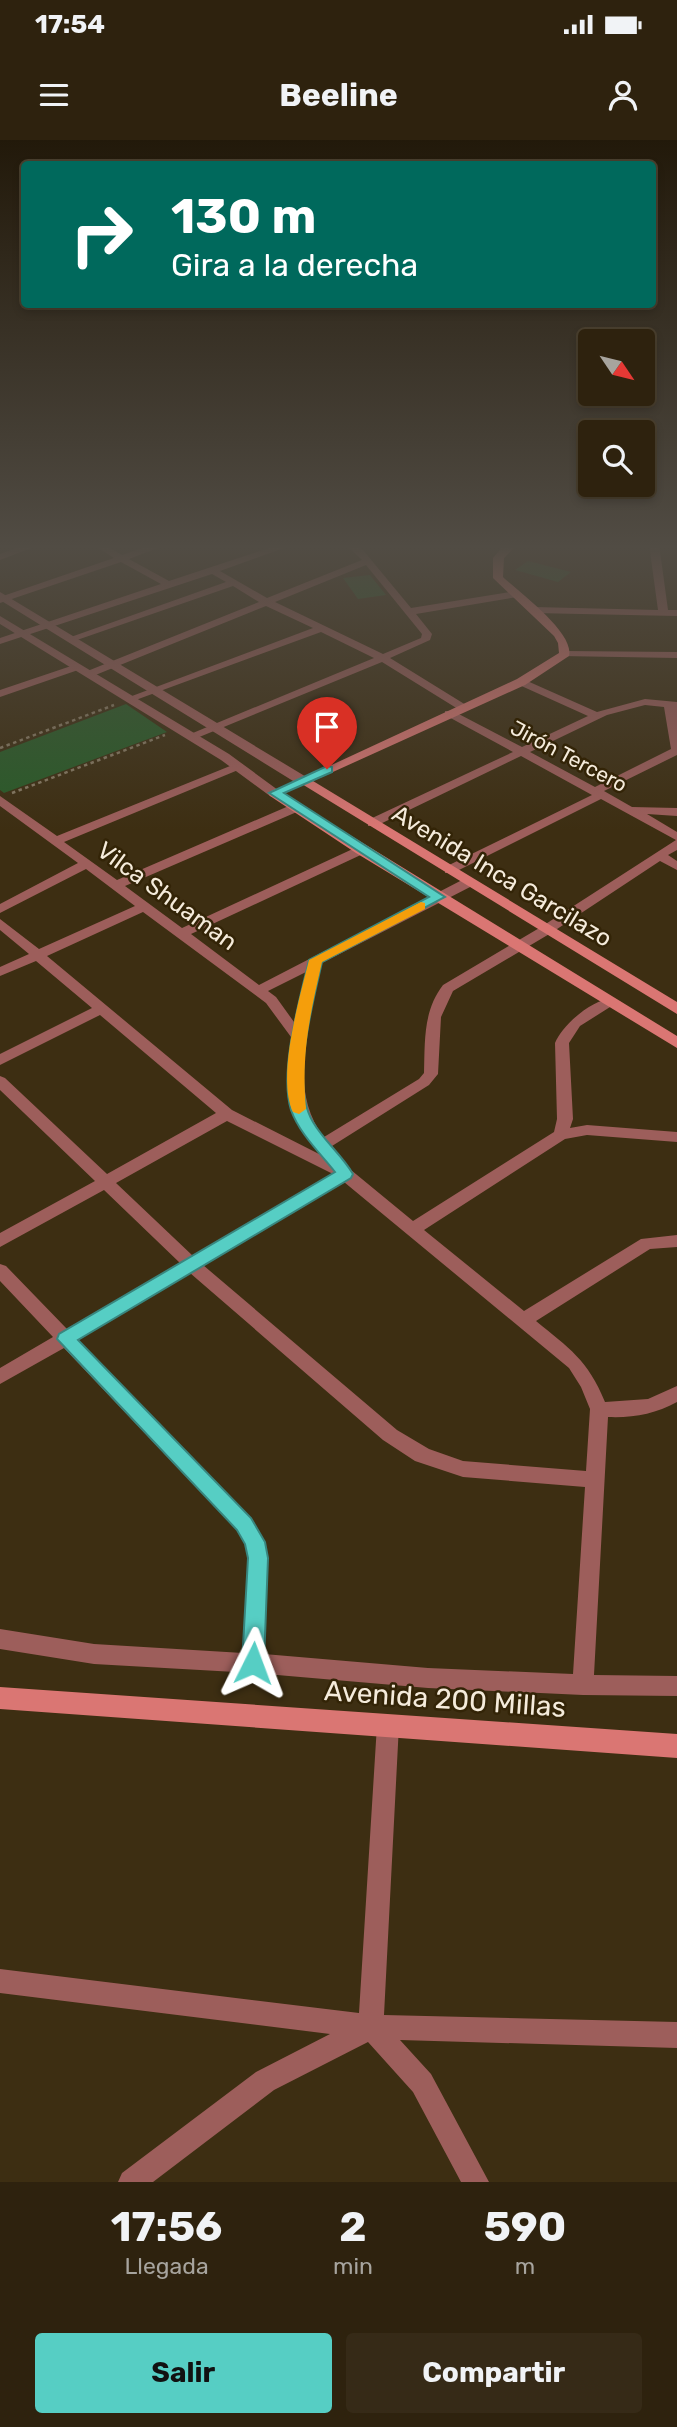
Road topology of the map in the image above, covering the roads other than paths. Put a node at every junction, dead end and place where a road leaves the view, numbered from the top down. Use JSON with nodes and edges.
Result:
{"nodes":[{"id":1,"x":33,"y":639,"type":"edge"},
{"id":2,"x":75,"y":639,"type":"edge"},
{"id":3,"x":174,"y":639,"type":"edge"},
{"id":4,"x":293,"y":639,"type":"edge"},
{"id":5,"x":343,"y":639,"type":"edge"},
{"id":6,"x":425,"y":639,"type":"edge"},
{"id":7,"x":561,"y":639,"type":"edge"},
{"id":8,"x":565,"y":654,"type":"junction"},
{"id":9,"x":677,"y":655,"type":"edge"},
{"id":10,"x":381,"y":657,"type":"junction"},
{"id":11,"x":115,"y":664,"type":"junction"},
{"id":12,"x":76,"y":667,"type":"junction"},
{"id":13,"x":89,"y":674,"type":"junction"},
{"id":14,"x":521,"y":682,"type":"junction"},
{"id":15,"x":156,"y":690,"type":"junction"},
{"id":16,"x":0,"y":694,"type":"edge"},
{"id":17,"x":130,"y":699,"type":"junction"},
{"id":18,"x":673,"y":704,"type":"edge"},
{"id":19,"x":462,"y":708,"type":"junction"},
{"id":20,"x":449,"y":713,"type":"junction"},
{"id":21,"x":598,"y":716,"type":"junction"},
{"id":22,"x":215,"y":726,"type":"junction"},
{"id":23,"x":192,"y":737,"type":"junction"},
{"id":24,"x":677,"y":751,"type":"edge"},
{"id":25,"x":523,"y":753,"type":"junction"},
{"id":26,"x":239,"y":766,"type":"junction"},
{"id":27,"x":303,"y":781,"type":"junction"},
{"id":28,"x":275,"y":793,"type":"junction"},
{"id":29,"x":597,"y":793,"type":"junction"},
{"id":30,"x":0,"y":799,"type":"edge"},
{"id":31,"x":295,"y":808,"type":"junction"},
{"id":32,"x":629,"y":810,"type":"junction"},
{"id":33,"x":677,"y":812,"type":"edge"},
{"id":34,"x":372,"y":822,"type":"junction"},
{"id":35,"x":677,"y":838,"type":"edge"},
{"id":36,"x":55,"y":841,"type":"junction"},
{"id":37,"x":677,"y":844,"type":"edge"},
{"id":38,"x":361,"y":850,"type":"junction"},
{"id":39,"x":660,"y":856,"type":"junction"},
{"id":40,"x":86,"y":864,"type":"junction"},
{"id":41,"x":677,"y":866,"type":"edge"},
{"id":42,"x":449,"y":870,"type":"junction"},
{"id":43,"x":469,"y":882,"type":"junction"},
{"id":44,"x":115,"y":886,"type":"junction"},
{"id":45,"x":438,"y":897,"type":"junction"},
{"id":46,"x":144,"y":907,"type":"junction"},
{"id":47,"x":0,"y":909,"type":"edge"},
{"id":48,"x":0,"y":923,"type":"edge"},
{"id":49,"x":546,"y":930,"type":"junction"},
{"id":50,"x":181,"y":934,"type":"junction"},
{"id":51,"x":519,"y":945,"type":"junction"},
{"id":52,"x":38,"y":955,"type":"junction"},
{"id":53,"x":316,"y":960,"type":"junction"},
{"id":54,"x":0,"y":972,"type":"edge"},
{"id":55,"x":258,"y":991,"type":"junction"},
{"id":56,"x":611,"y":1002,"type":"junction"},
{"id":57,"x":101,"y":1009,"type":"junction"},
{"id":58,"x":677,"y":1009,"type":"edge"},
{"id":59,"x":298,"y":1037,"type":"junction"},
{"id":60,"x":677,"y":1043,"type":"edge"},
{"id":61,"x":0,"y":1060,"type":"edge"},
{"id":62,"x":0,"y":1081,"type":"edge"},
{"id":63,"x":227,"y":1114,"type":"junction"},
{"id":64,"x":561,"y":1135,"type":"junction"},
{"id":65,"x":677,"y":1137,"type":"edge"},
{"id":66,"x":322,"y":1145,"type":"junction"},
{"id":67,"x":345,"y":1174,"type":"junction"},
{"id":68,"x":107,"y":1182,"type":"junction"},
{"id":69,"x":412,"y":1229,"type":"junction"},
{"id":70,"x":0,"y":1241,"type":"edge"},
{"id":71,"x":677,"y":1241,"type":"edge"},
{"id":72,"x":192,"y":1265,"type":"junction"},
{"id":73,"x":0,"y":1270,"type":"edge"},
{"id":74,"x":523,"y":1320,"type":"junction"},
{"id":75,"x":66,"y":1339,"type":"junction"},
{"id":76,"x":0,"y":1377,"type":"edge"},
{"id":77,"x":677,"y":1393,"type":"edge"},
{"id":78,"x":599,"y":1409,"type":"junction"},
{"id":79,"x":595,"y":1480,"type":"junction"},
{"id":80,"x":0,"y":1639,"type":"edge"},
{"id":81,"x":253,"y":1663,"type":"junction"},
{"id":82,"x":583,"y":1685,"type":"junction"},
{"id":83,"x":677,"y":1686,"type":"edge"},
{"id":84,"x":0,"y":1698,"type":"edge"},
{"id":85,"x":388,"y":1725,"type":"junction"},
{"id":86,"x":677,"y":1746,"type":"edge"},
{"id":87,"x":0,"y":1981,"type":"edge"},
{"id":88,"x":371,"y":2027,"type":"junction"},
{"id":89,"x":677,"y":2035,"type":"edge"},
{"id":90,"x":131,"y":2182,"type":"edge"},
{"id":91,"x":476,"y":2182,"type":"edge"}],
"edges":[{"from":1,"to":12,"type":"street"},
{"from":2,"to":11,"type":"street"},
{"from":3,"to":11,"type":"street"},
{"from":4,"to":15,"type":"street"},
{"from":5,"to":10,"type":"street"},
{"from":6,"to":10,"type":"street"},
{"from":7,"to":8,"type":"main road"},
{"from":8,"to":9,"type":"street"},
{"from":8,"to":14,"type":"main road"},
{"from":10,"to":19,"type":"street"},
{"from":10,"to":22,"type":"street"},
{"from":11,"to":13,"type":"street"},
{"from":11,"to":15,"type":"street"},
{"from":12,"to":13,"type":"street"},
{"from":12,"to":16,"type":"street"},
{"from":13,"to":17,"type":"street"},
{"from":14,"to":19,"type":"main road"},
{"from":14,"to":21,"type":"street"},
{"from":15,"to":17,"type":"street"},
{"from":15,"to":22,"type":"street"},
{"from":17,"to":23,"type":"street"},
{"from":18,"to":21,"type":"street"},
{"from":18,"to":24,"type":"street"},
{"from":19,"to":20,"type":"main road"},
{"from":20,"to":25,"type":"street","name":"Jirón Tercero"},
{"from":20,"to":27,"type":"main road"},
{"from":21,"to":25,"type":"street"},
{"from":22,"to":23,"type":"street"},
{"from":22,"to":27,"type":"street"},
{"from":23,"to":26,"type":"street"},
{"from":24,"to":29,"type":"street"},
{"from":25,"to":29,"type":"street","name":"Jirón Tercero"},
{"from":25,"to":34,"type":"street"},
{"from":26,"to":28,"type":"street"},
{"from":26,"to":36,"type":"street"},
{"from":27,"to":28,"type":"street"},
{"from":27,"to":34,"type":"main road","name":"Avenida Inca Garcilazo"},
{"from":28,"to":31,"type":"main road","name":"Avenida Inca Garcilazo"},
{"from":29,"to":32,"type":"street","name":"Jirón Tercero"},
{"from":29,"to":42,"type":"street"},
{"from":30,"to":36,"type":"street","name":"Vilca Shuaman"},
{"from":31,"to":38,"type":"main road","name":"Avenida Inca Garcilazo"},
{"from":31,"to":44,"type":"street"},
{"from":32,"to":33,"type":"street","name":"Jirón Tercero"},
{"from":32,"to":35,"type":"street"},
{"from":34,"to":42,"type":"main road","name":"Avenida Inca Garcilazo"},
{"from":36,"to":40,"type":"street","name":"Vilca Shuaman"},
{"from":37,"to":39,"type":"street"},
{"from":38,"to":45,"type":"main road","name":"Avenida Inca Garcilazo"},
{"from":38,"to":50,"type":"street"},
{"from":39,"to":41,"type":"street"},
{"from":39,"to":49,"type":"street"},
{"from":40,"to":44,"type":"street","name":"Vilca Shuaman"},
{"from":40,"to":47,"type":"street"},
{"from":42,"to":43,"type":"main road","name":"Avenida Inca Garcilazo"},
{"from":43,"to":45,"type":"street"},
{"from":43,"to":49,"type":"main road","name":"Avenida Inca Garcilazo"},
{"from":44,"to":46,"type":"street","name":"Vilca Shuaman"},
{"from":45,"to":51,"type":"main road","name":"Avenida Inca Garcilazo"},
{"from":45,"to":53,"type":"street"},
{"from":46,"to":50,"type":"street","name":"Vilca Shuaman"},
{"from":46,"to":52,"type":"street"},
{"from":48,"to":52,"type":"street"},
{"from":49,"to":51,"type":"street"},
{"from":49,"to":58,"type":"main road","name":"Avenida Inca Garcilazo"},
{"from":50,"to":55,"type":"street","name":"Vilca Shuaman"},
{"from":51,"to":56,"type":"main road","name":"Avenida Inca Garcilazo"},
{"from":51,"to":66,"type":"street"},
{"from":52,"to":54,"type":"street"},
{"from":52,"to":57,"type":"street"},
{"from":53,"to":55,"type":"street"},
{"from":53,"to":59,"type":"street"},
{"from":55,"to":59,"type":"street","name":"Vilca Shuaman"},
{"from":56,"to":60,"type":"main road","name":"Avenida Inca Garcilazo"},
{"from":56,"to":64,"type":"street"},
{"from":57,"to":61,"type":"street"},
{"from":57,"to":63,"type":"street"},
{"from":59,"to":66,"type":"street"},
{"from":62,"to":68,"type":"street"},
{"from":63,"to":67,"type":"street"},
{"from":63,"to":68,"type":"street"},
{"from":64,"to":65,"type":"street"},
{"from":64,"to":69,"type":"street"},
{"from":66,"to":67,"type":"street"},
{"from":67,"to":69,"type":"street"},
{"from":67,"to":72,"type":"street"},
{"from":68,"to":70,"type":"street"},
{"from":68,"to":72,"type":"street"},
{"from":69,"to":74,"type":"street"},
{"from":71,"to":74,"type":"street"},
{"from":72,"to":75,"type":"street"},
{"from":72,"to":79,"type":"street"},
{"from":73,"to":75,"type":"street"},
{"from":74,"to":78,"type":"street"},
{"from":75,"to":76,"type":"street"},
{"from":75,"to":81,"type":"street"},
{"from":77,"to":78,"type":"street"},
{"from":78,"to":79,"type":"street"},
{"from":79,"to":82,"type":"street"},
{"from":80,"to":81,"type":"street"},
{"from":81,"to":82,"type":"street"},
{"from":82,"to":83,"type":"street"},
{"from":84,"to":85,"type":"main road","name":"Avenida 200 Millas"},
{"from":85,"to":86,"type":"main road","name":"Avenida 200 Millas"},
{"from":85,"to":88,"type":"street"},
{"from":87,"to":88,"type":"street"},
{"from":88,"to":89,"type":"street"},
{"from":88,"to":90,"type":"street"},
{"from":88,"to":91,"type":"street"}]}
